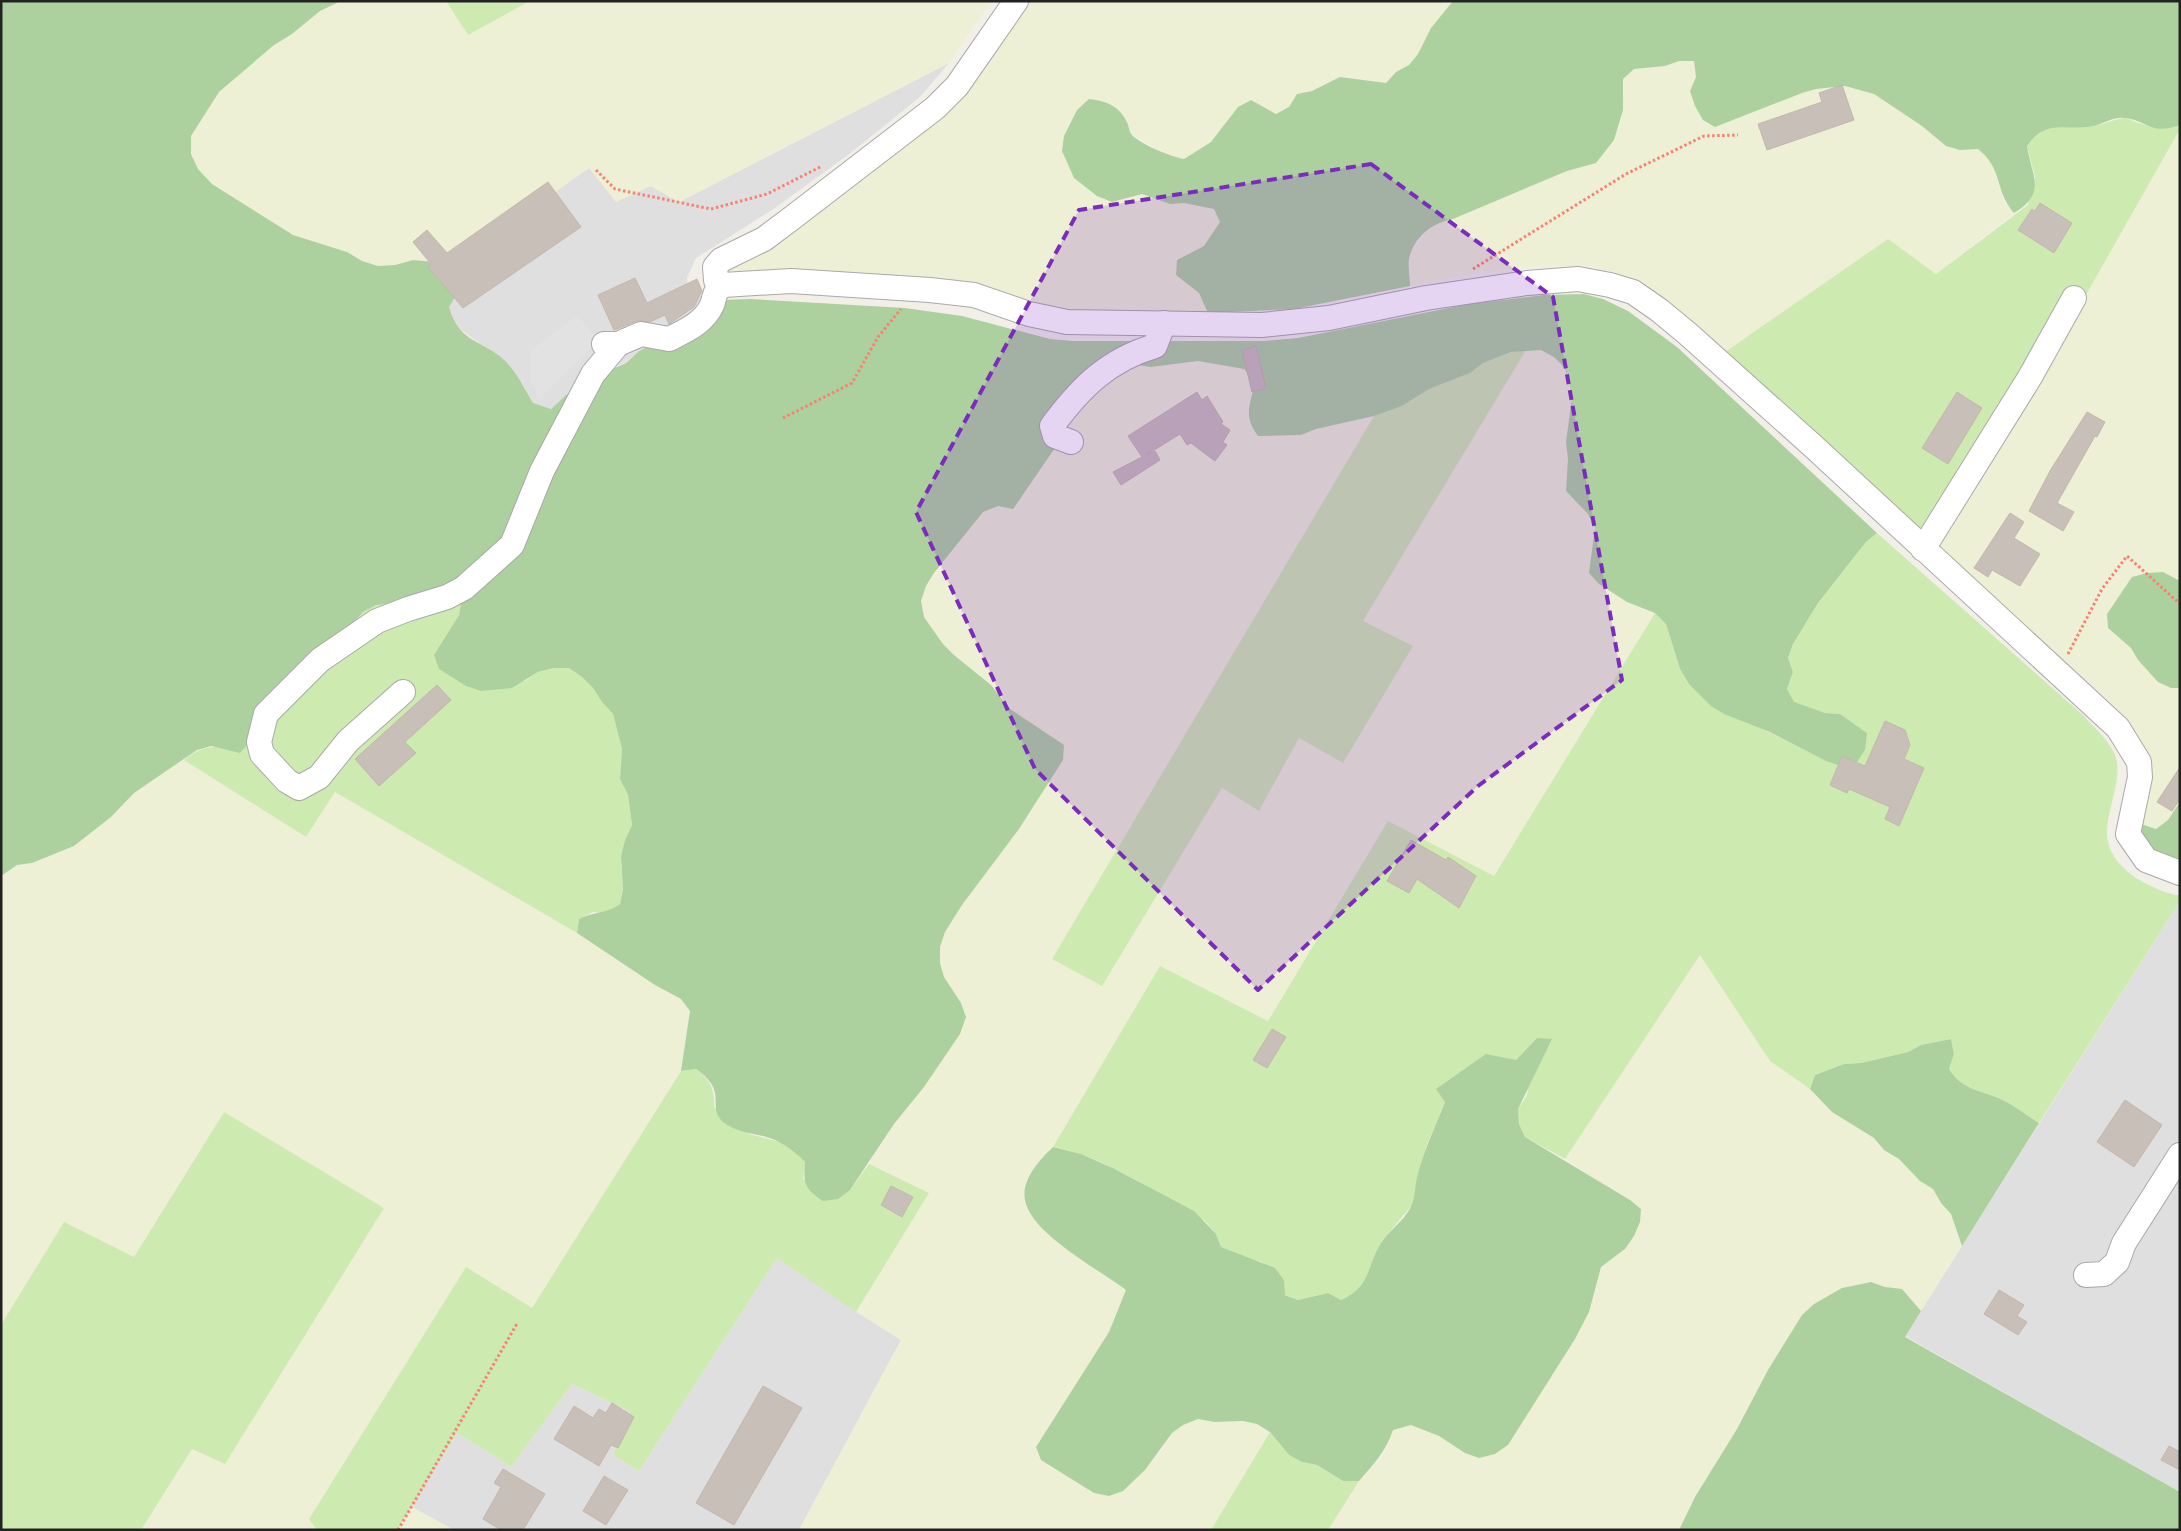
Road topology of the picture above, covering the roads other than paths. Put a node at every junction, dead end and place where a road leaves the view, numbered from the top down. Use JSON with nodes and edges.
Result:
{"nodes":[{"id":1,"x":1016,"y":1,"type":"edge"},
{"id":2,"x":723,"y":285,"type":"junction"},
{"id":3,"x":2074,"y":298,"type":"dead end"},
{"id":4,"x":1164,"y":323,"type":"junction"},
{"id":5,"x":1071,"y":442,"type":"dead end"},
{"id":6,"x":1923,"y":549,"type":"junction"},
{"id":7,"x":403,"y":692,"type":"dead end"},
{"id":8,"x":2180,"y":873,"type":"edge"},
{"id":9,"x":2180,"y":1154,"type":"edge"},
{"id":10,"x":2086,"y":1275,"type":"dead end"}],
"edges":[{"from":1,"to":2,"type":"street"},
{"from":2,"to":4,"type":"street"},
{"from":2,"to":7,"type":"street"},
{"from":3,"to":6,"type":"street"},
{"from":4,"to":5,"type":"street"},
{"from":4,"to":6,"type":"street"},
{"from":6,"to":8,"type":"street"},
{"from":9,"to":10,"type":"street"}]}
